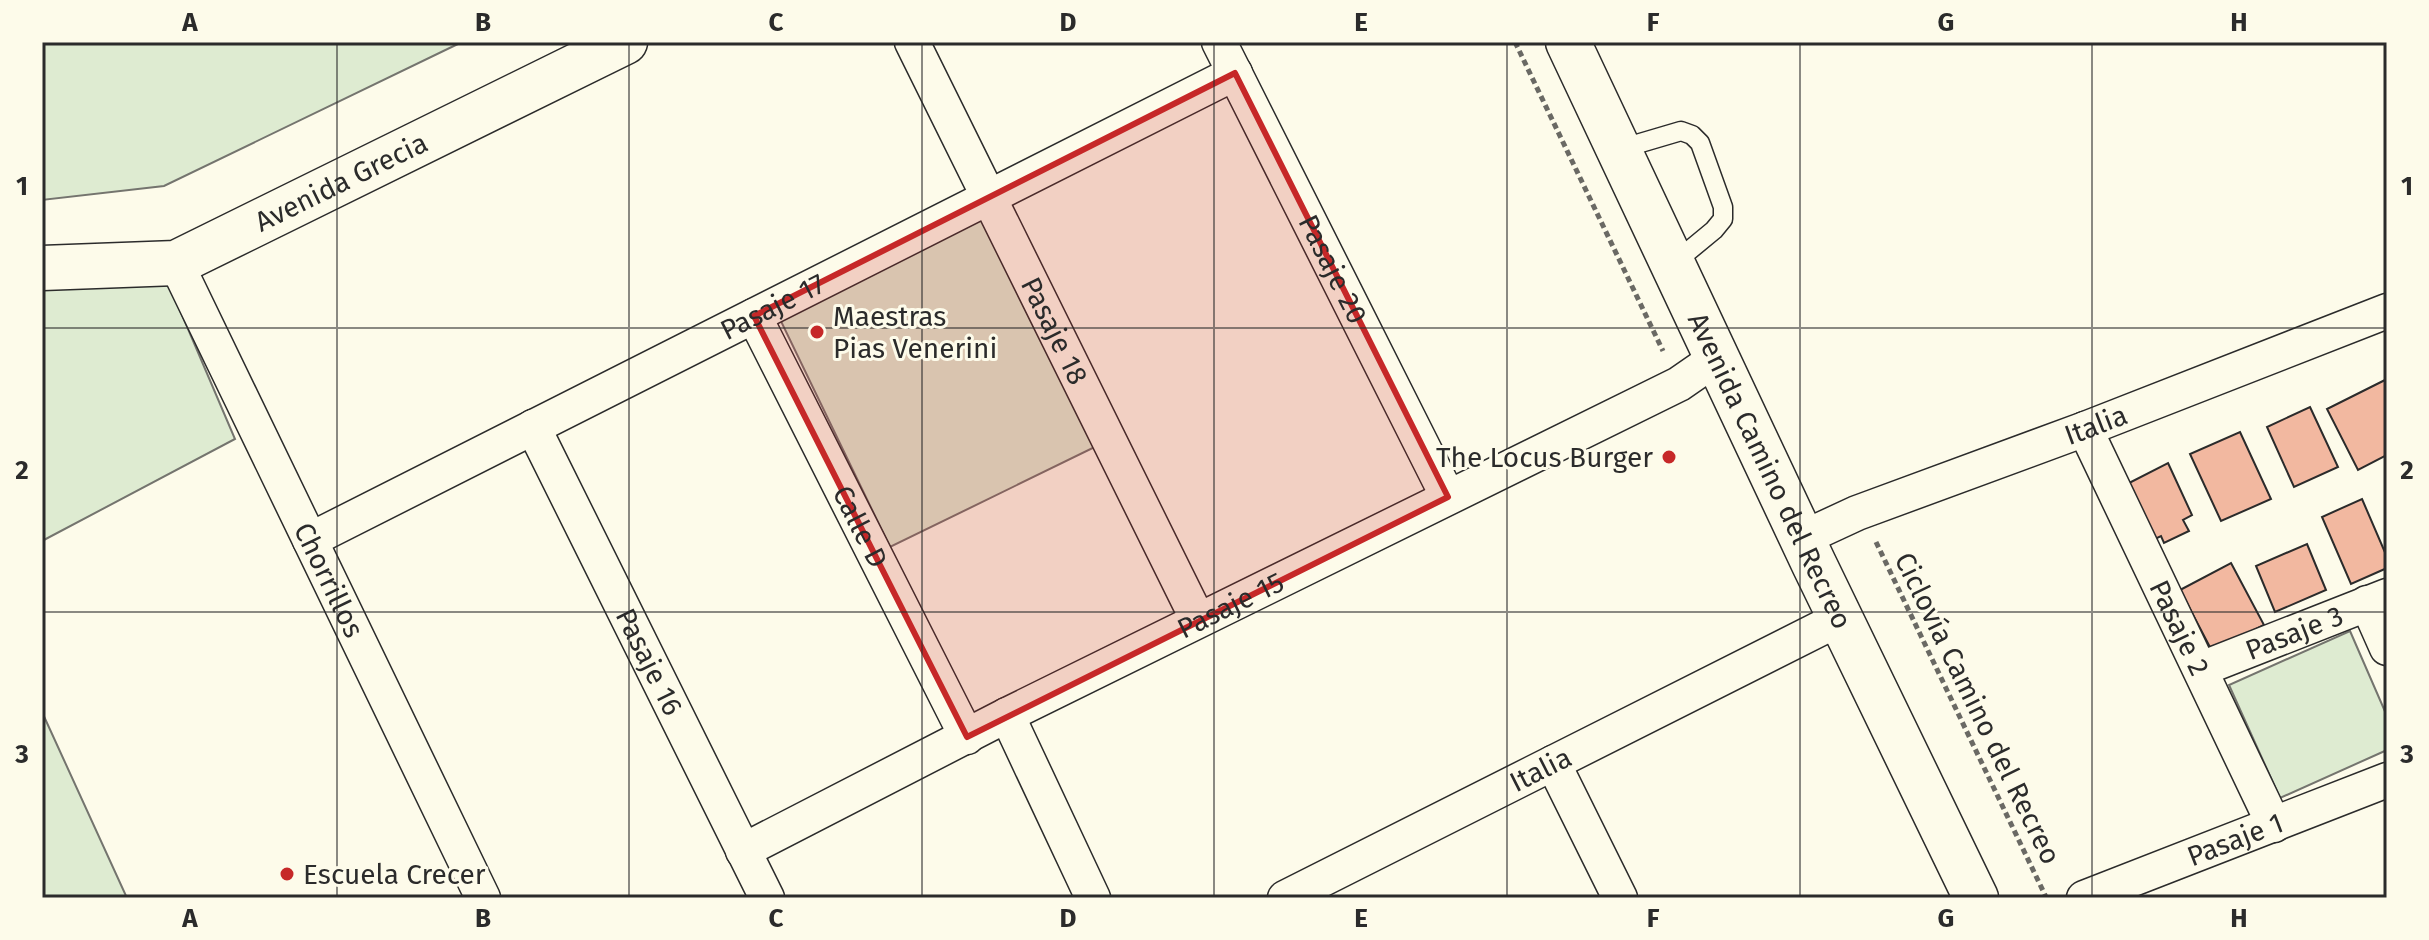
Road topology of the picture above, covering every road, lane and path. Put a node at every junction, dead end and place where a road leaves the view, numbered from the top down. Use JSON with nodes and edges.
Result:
{"nodes":[{"id":1,"x":625,"y":42,"type":"edge"},
{"id":2,"x":912,"y":42,"type":"edge"},
{"id":3,"x":1219,"y":42,"type":"edge"},
{"id":4,"x":1568,"y":42,"type":"edge"},
{"id":5,"x":1235,"y":73,"type":"junction"},
{"id":6,"x":1620,"y":149,"type":"junction"},
{"id":7,"x":988,"y":197,"type":"junction"},
{"id":8,"x":176,"y":263,"type":"junction"},
{"id":9,"x":1674,"y":263,"type":"junction"},
{"id":10,"x":42,"y":268,"type":"edge"},
{"id":11,"x":2387,"y":311,"type":"edge"},
{"id":12,"x":754,"y":316,"type":"junction"},
{"id":13,"x":1718,"y":357,"type":"junction"},
{"id":14,"x":533,"y":427,"type":"junction"},
{"id":15,"x":2085,"y":429,"type":"junction"},
{"id":16,"x":1448,"y":497,"type":"junction"},
{"id":17,"x":1873,"y":535,"type":"dead end"},
{"id":18,"x":1803,"y":538,"type":"junction"},
{"id":19,"x":310,"y":540,"type":"junction"},
{"id":20,"x":2377,"y":599,"type":"edge"},
{"id":21,"x":1841,"y":618,"type":"junction"},
{"id":22,"x":1198,"y":620,"type":"junction"},
{"id":23,"x":2387,"y":648,"type":"edge"},
{"id":24,"x":2201,"y":669,"type":"junction"},
{"id":25,"x":1007,"y":715,"type":"junction"},
{"id":26,"x":967,"y":737,"type":"junction"},
{"id":27,"x":1553,"y":763,"type":"junction"},
{"id":28,"x":2387,"y":780,"type":"edge"},
{"id":29,"x":2274,"y":825,"type":"junction"},
{"id":30,"x":743,"y":851,"type":"junction"},
{"id":31,"x":1334,"y":887,"type":"edge"},
{"id":32,"x":483,"y":898,"type":"edge"},
{"id":33,"x":767,"y":898,"type":"edge"},
{"id":34,"x":1093,"y":898,"type":"edge"},
{"id":35,"x":1285,"y":898,"type":"edge"},
{"id":36,"x":1620,"y":898,"type":"edge"},
{"id":37,"x":1976,"y":898,"type":"edge"},
{"id":38,"x":2047,"y":898,"type":"edge"},
{"id":39,"x":2084,"y":898,"type":"edge"}],
"edges":[{"from":1,"to":8,"type":"street","name":"Avenida Grecia"},
{"from":2,"to":7,"type":"street","name":"Pasaje 18"},
{"from":3,"to":5,"type":"street","name":"Pasaje 20"},
{"from":4,"to":6,"type":"street","name":"Avenida Camino del Recreo"},
{"from":5,"to":7,"type":"street","name":"Pasaje 17"},
{"from":5,"to":16,"type":"street","name":"Pasaje 20"},
{"from":6,"to":9,"type":"street","name":"Avenida Camino del Recreo"},
{"from":6,"to":9,"type":"lane"},
{"from":7,"to":12,"type":"street","name":"Pasaje 17"},
{"from":7,"to":22,"type":"street","name":"Pasaje 18"},
{"from":8,"to":10,"type":"street","name":"Avenida Grecia"},
{"from":8,"to":19,"type":"street","name":"Chorrillos"},
{"from":9,"to":13,"type":"street","name":"Avenida Camino del Recreo"},
{"from":11,"to":15,"type":"street","name":"Italia"},
{"from":12,"to":14,"type":"street","name":"Pasaje 17"},
{"from":12,"to":26,"type":"street","name":"Calle D"},
{"from":13,"to":16,"type":"street","name":"Pasaje 15"},
{"from":13,"to":18,"type":"street","name":"Avenida Camino del Recreo"},
{"from":14,"to":19,"type":"street","name":"Pasaje 17"},
{"from":14,"to":30,"type":"street","name":"Pasaje 16"},
{"from":15,"to":18,"type":"street","name":"Italia"},
{"from":15,"to":24,"type":"street","name":"Pasaje 2"},
{"from":16,"to":22,"type":"street","name":"Pasaje 15"},
{"from":17,"to":38,"type":"path","name":"Ciclovía Camino del Recreo"},
{"from":18,"to":21,"type":"street","name":"Avenida Camino del Recreo"},
{"from":19,"to":32,"type":"street","name":"Chorrillos"},
{"from":20,"to":23,"type":"street"},
{"from":20,"to":24,"type":"street","name":"Pasaje 3"},
{"from":21,"to":27,"type":"street","name":"Italia"},
{"from":21,"to":37,"type":"street","name":"Avenida Camino del Recreo"},
{"from":22,"to":25,"type":"street","name":"Pasaje 15"},
{"from":24,"to":29,"type":"street","name":"Pasaje 2"},
{"from":25,"to":26,"type":"street","name":"Pasaje 15"},
{"from":25,"to":34,"type":"street"},
{"from":26,"to":30,"type":"street","name":"Pasaje 15"},
{"from":27,"to":31,"type":"street","name":"Italia"},
{"from":27,"to":36,"type":"street"},
{"from":28,"to":29,"type":"street","name":"Pasaje 1"},
{"from":29,"to":39,"type":"street","name":"Pasaje 1"},
{"from":30,"to":33,"type":"street","name":"Pasaje 16"},
{"from":31,"to":35,"type":"street","name":"Italia"}]}
